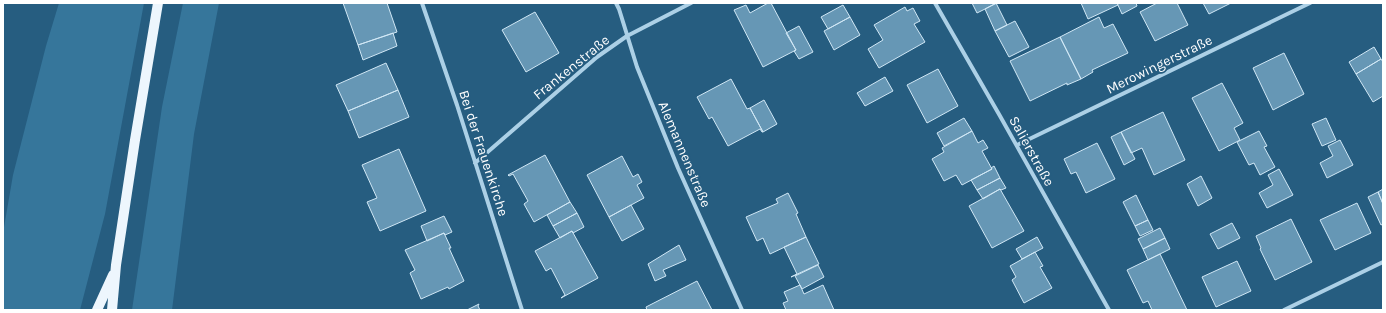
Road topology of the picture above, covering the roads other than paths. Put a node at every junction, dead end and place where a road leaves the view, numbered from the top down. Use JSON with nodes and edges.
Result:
{"nodes":[{"id":1,"x":158,"y":3,"type":"edge"},
{"id":2,"x":422,"y":3,"type":"edge"},
{"id":3,"x":616,"y":3,"type":"edge"},
{"id":4,"x":691,"y":3,"type":"edge"},
{"id":5,"x":935,"y":3,"type":"edge"},
{"id":6,"x":1310,"y":3,"type":"edge"},
{"id":7,"x":627,"y":36,"type":"junction"},
{"id":8,"x":1017,"y":145,"type":"junction"},
{"id":9,"x":475,"y":163,"type":"junction"},
{"id":10,"x":1383,"y":262,"type":"edge"},
{"id":11,"x":116,"y":265,"type":"junction"},
{"id":12,"x":97,"y":310,"type":"edge"},
{"id":13,"x":112,"y":310,"type":"edge"},
{"id":14,"x":522,"y":310,"type":"edge"},
{"id":15,"x":742,"y":310,"type":"edge"},
{"id":16,"x":1109,"y":310,"type":"edge"},
{"id":17,"x":1284,"y":310,"type":"edge"}],
"edges":[{"from":1,"to":11,"type":"main road"},
{"from":2,"to":9,"type":"street","name":"Bei der Frauenkirche"},
{"from":3,"to":7,"type":"street","name":"Alemannenstraße"},
{"from":4,"to":7,"type":"street","name":"Frankenstraße"},
{"from":5,"to":8,"type":"street","name":"Salierstraße"},
{"from":6,"to":8,"type":"street","name":"Merowingerstraße"},
{"from":7,"to":9,"type":"street","name":"Frankenstraße"},
{"from":7,"to":15,"type":"street","name":"Alemannenstraße"},
{"from":8,"to":16,"type":"street","name":"Salierstraße"},
{"from":9,"to":14,"type":"street","name":"Bei der Frauenkirche"},
{"from":10,"to":17,"type":"street"},
{"from":11,"to":12,"type":"main road"},
{"from":11,"to":13,"type":"main road"}]}
